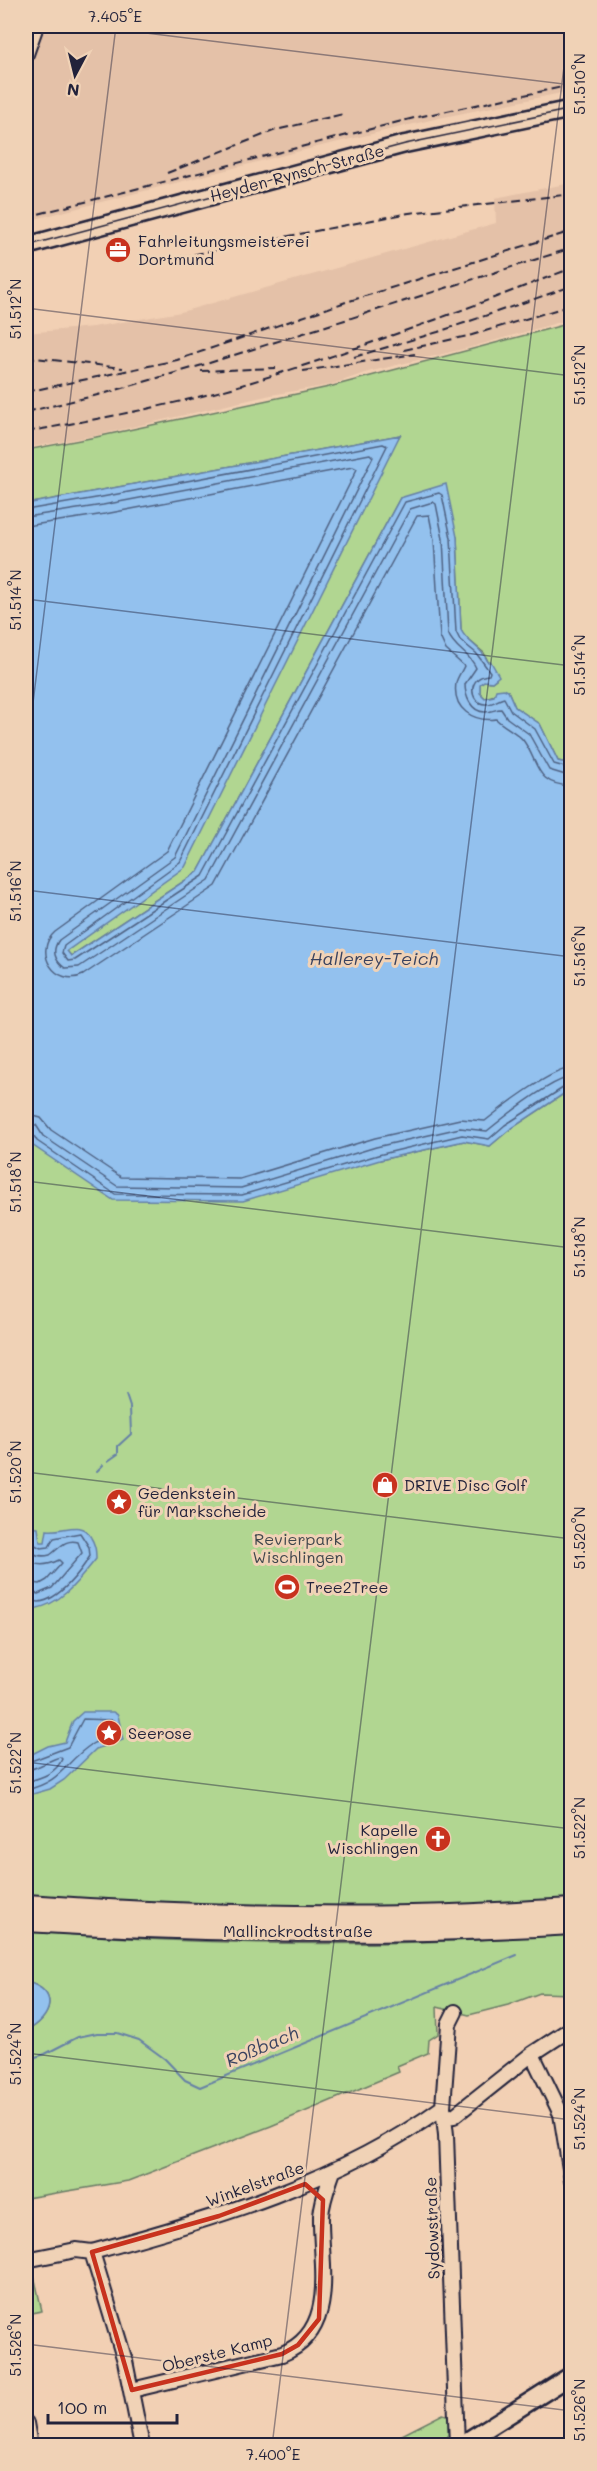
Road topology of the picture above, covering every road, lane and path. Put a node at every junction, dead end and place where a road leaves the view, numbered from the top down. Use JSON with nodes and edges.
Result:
{"nodes":[{"id":1,"x":36,"y":26,"type":"edge"},
{"id":2,"x":26,"y":54,"type":"edge"},
{"id":3,"x":572,"y":109,"type":"edge"},
{"id":4,"x":26,"y":246,"type":"edge"},
{"id":5,"x":26,"y":1905,"type":"edge"},
{"id":6,"x":572,"y":1909,"type":"edge"},
{"id":7,"x":26,"y":1921,"type":"edge"},
{"id":8,"x":572,"y":1924,"type":"edge"},
{"id":9,"x":455,"y":2012,"type":"dead end"},
{"id":10,"x":572,"y":2028,"type":"edge"},
{"id":11,"x":532,"y":2054,"type":"junction"},
{"id":12,"x":444,"y":2112,"type":"junction"},
{"id":13,"x":420,"y":2123,"type":"junction"},
{"id":14,"x":446,"y":2135,"type":"junction"},
{"id":15,"x":333,"y":2171,"type":"junction"},
{"id":16,"x":572,"y":2181,"type":"edge"},
{"id":17,"x":305,"y":2184,"type":"junction"},
{"id":18,"x":323,"y":2200,"type":"junction"},
{"id":19,"x":93,"y":2253,"type":"junction"},
{"id":20,"x":26,"y":2260,"type":"edge"},
{"id":21,"x":572,"y":2375,"type":"edge"},
{"id":22,"x":132,"y":2390,"type":"junction"},
{"id":23,"x":26,"y":2423,"type":"edge"},
{"id":24,"x":30,"y":2445,"type":"edge"},
{"id":25,"x":142,"y":2445,"type":"edge"},
{"id":26,"x":458,"y":2445,"type":"edge"}],
"edges":[{"from":1,"to":2,"type":"street"},
{"from":3,"to":4,"type":"main road","name":"Heyden-Rynsch-Straße"},
{"from":5,"to":6,"type":"highway","name":"Mallinckrodtstraße"},
{"from":7,"to":8,"type":"highway","name":"Mallinckrodtstraße"},
{"from":9,"to":12,"type":"street","name":"Sydowstraße"},
{"from":10,"to":11,"type":"street","name":"Winkelstraße"},
{"from":11,"to":12,"type":"street","name":"Winkelstraße"},
{"from":11,"to":16,"type":"street"},
{"from":12,"to":13,"type":"street","name":"Winkelstraße"},
{"from":12,"to":14,"type":"street","name":"Sydowstraße"},
{"from":13,"to":14,"type":"street"},
{"from":13,"to":15,"type":"street","name":"Winkelstraße"},
{"from":14,"to":26,"type":"street","name":"Sydowstraße"},
{"from":15,"to":17,"type":"street","name":"Winkelstraße"},
{"from":15,"to":18,"type":"street","name":"Oberste Kamp"},
{"from":17,"to":18,"type":"street"},
{"from":17,"to":19,"type":"street","name":"Winkelstraße"},
{"from":18,"to":22,"type":"street","name":"Oberste Kamp"},
{"from":19,"to":20,"type":"street","name":"Winkelstraße"},
{"from":19,"to":22,"type":"street"},
{"from":21,"to":26,"type":"main road"},
{"from":22,"to":25,"type":"street"},
{"from":23,"to":24,"type":"street"}]}
